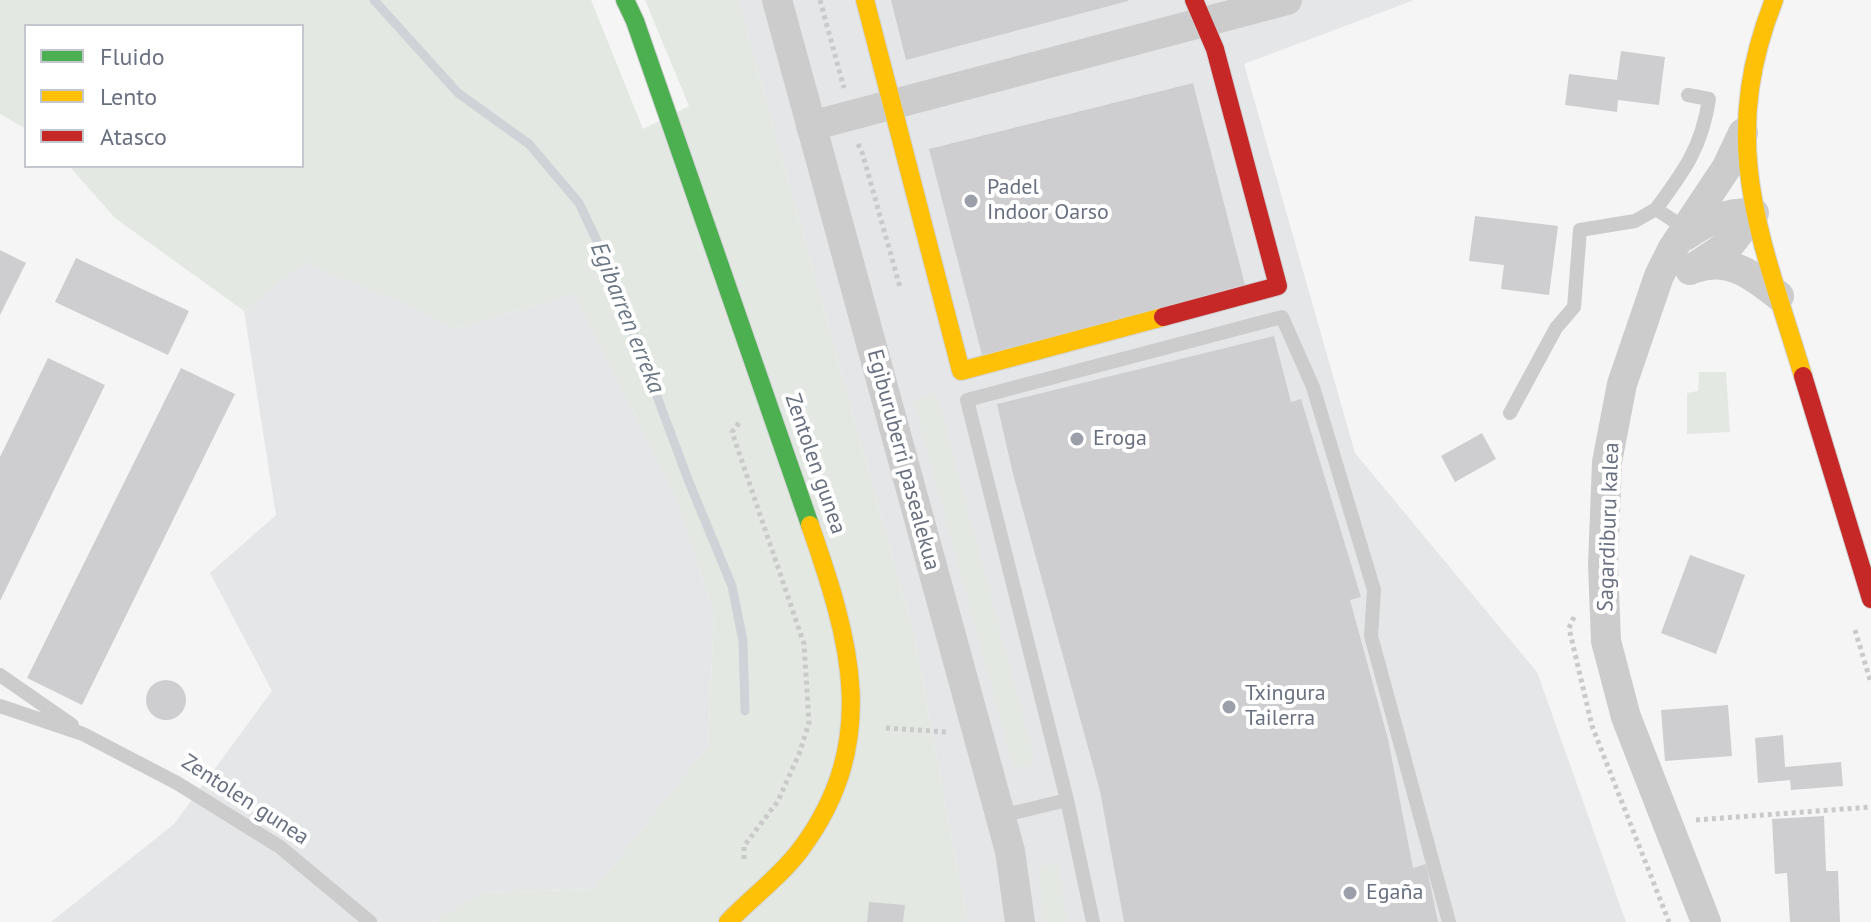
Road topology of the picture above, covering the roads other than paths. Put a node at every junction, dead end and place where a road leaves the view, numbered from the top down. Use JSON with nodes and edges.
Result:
{"nodes":[{"id":1,"x":625,"y":0,"type":"edge"},
{"id":2,"x":777,"y":0,"type":"edge"},
{"id":3,"x":865,"y":0,"type":"edge"},
{"id":4,"x":1287,"y":0,"type":"edge"},
{"id":5,"x":1774,"y":0,"type":"edge"},
{"id":6,"x":1200,"y":10,"type":"edge"},
{"id":7,"x":1688,"y":95,"type":"dead end"},
{"id":8,"x":894,"y":105,"type":"junction"},
{"id":9,"x":811,"y":126,"type":"junction"},
{"id":10,"x":1744,"y":129,"type":"junction"},
{"id":11,"x":1656,"y":209,"type":"junction"},
{"id":12,"x":1754,"y":213,"type":"junction"},
{"id":13,"x":1683,"y":249,"type":"junction"},
{"id":14,"x":1779,"y":296,"type":"junction"},
{"id":15,"x":1510,"y":413,"type":"dead end"},
{"id":16,"x":1871,"y":599,"type":"edge"},
{"id":17,"x":0,"y":675,"type":"edge"},
{"id":18,"x":0,"y":706,"type":"edge"},
{"id":19,"x":83,"y":734,"type":"junction"},
{"id":20,"x":1067,"y":800,"type":"junction"},
{"id":21,"x":1001,"y":816,"type":"junction"},
{"id":22,"x":370,"y":922,"type":"edge"},
{"id":23,"x":728,"y":922,"type":"edge"},
{"id":24,"x":1020,"y":922,"type":"edge"},
{"id":25,"x":1093,"y":922,"type":"edge"},
{"id":26,"x":1449,"y":922,"type":"edge"},
{"id":27,"x":1706,"y":922,"type":"edge"}],
"edges":[{"from":1,"to":23,"type":"street","name":"Zentolen gunea"},
{"from":2,"to":9,"type":"street","name":"Egiburuberri pasealekua"},
{"from":3,"to":8,"type":"street"},
{"from":4,"to":6,"type":"street"},
{"from":5,"to":10,"type":"street"},
{"from":6,"to":8,"type":"street"},
{"from":6,"to":8,"type":"street"},
{"from":7,"to":11,"type":"lane"},
{"from":8,"to":9,"type":"street"},
{"from":9,"to":21,"type":"street","name":"Egiburuberri pasealekua"},
{"from":10,"to":12,"type":"street"},
{"from":10,"to":13,"type":"street","name":"Sagardiburu kalea"},
{"from":11,"to":13,"type":"lane"},
{"from":11,"to":15,"type":"lane"},
{"from":12,"to":13,"type":"street","name":"Sagardiburu kalea"},
{"from":12,"to":14,"type":"street"},
{"from":13,"to":14,"type":"street"},
{"from":13,"to":27,"type":"street","name":"Sagardiburu kalea"},
{"from":14,"to":16,"type":"street"},
{"from":17,"to":19,"type":"lane","name":"Zentolen gunea"},
{"from":18,"to":19,"type":"lane","name":"Zentolen gunea"},
{"from":19,"to":22,"type":"lane","name":"Zentolen gunea"},
{"from":20,"to":21,"type":"lane"},
{"from":20,"to":25,"type":"lane"},
{"from":20,"to":26,"type":"lane"},
{"from":21,"to":24,"type":"street","name":"Egiburuberri pasealekua"}]}
